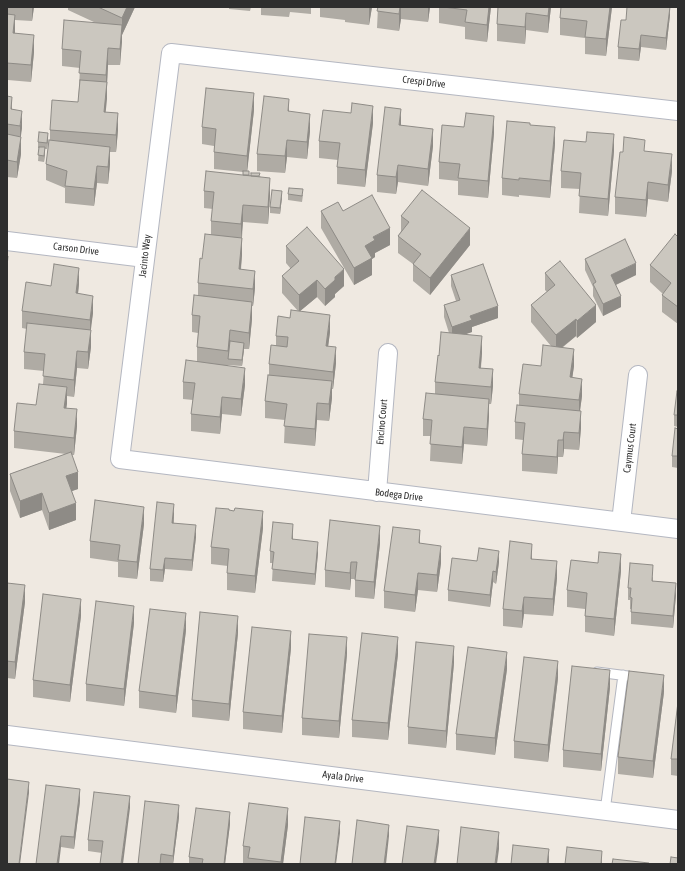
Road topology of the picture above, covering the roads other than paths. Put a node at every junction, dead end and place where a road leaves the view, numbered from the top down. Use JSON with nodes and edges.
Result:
{"nodes":[{"id":1,"x":171,"y":53,"type":"joint"},
{"id":2,"x":678,"y":111,"type":"edge"},
{"id":3,"x":7,"y":241,"type":"edge"},
{"id":4,"x":145,"y":258,"type":"junction"},
{"id":5,"x":388,"y":353,"type":"dead end"},
{"id":6,"x":638,"y":375,"type":"dead end"},
{"id":7,"x":120,"y":459,"type":"joint"},
{"id":8,"x":377,"y":492,"type":"junction"},
{"id":9,"x":621,"y":522,"type":"junction"},
{"id":10,"x":678,"y":528,"type":"edge"},
{"id":11,"x":588,"y":671,"type":"edge"},
{"id":12,"x":623,"y":675,"type":"junction"},
{"id":13,"x":636,"y":677,"type":"edge"},
{"id":14,"x":7,"y":734,"type":"edge"},
{"id":15,"x":605,"y":811,"type":"junction"},
{"id":16,"x":678,"y":820,"type":"edge"}],
"edges":[{"from":1,"to":2,"type":"street","name":"Crespi Drive"},
{"from":1,"to":4,"type":"street","name":"Jacinto Way"},
{"from":3,"to":4,"type":"street","name":"Carson Drive"},
{"from":4,"to":7,"type":"street","name":"Jacinto Way"},
{"from":5,"to":8,"type":"street","name":"Encino Court"},
{"from":6,"to":9,"type":"street","name":"Caymus Court"},
{"from":7,"to":8,"type":"street","name":"Bodega Drive"},
{"from":8,"to":9,"type":"street","name":"Bodega Drive"},
{"from":9,"to":10,"type":"street","name":"Bodega Drive"},
{"from":11,"to":12,"type":"lane"},
{"from":12,"to":13,"type":"lane"},
{"from":12,"to":15,"type":"lane"},
{"from":14,"to":15,"type":"street","name":"Ayala Drive"},
{"from":15,"to":16,"type":"street","name":"Ayala Drive"}]}
